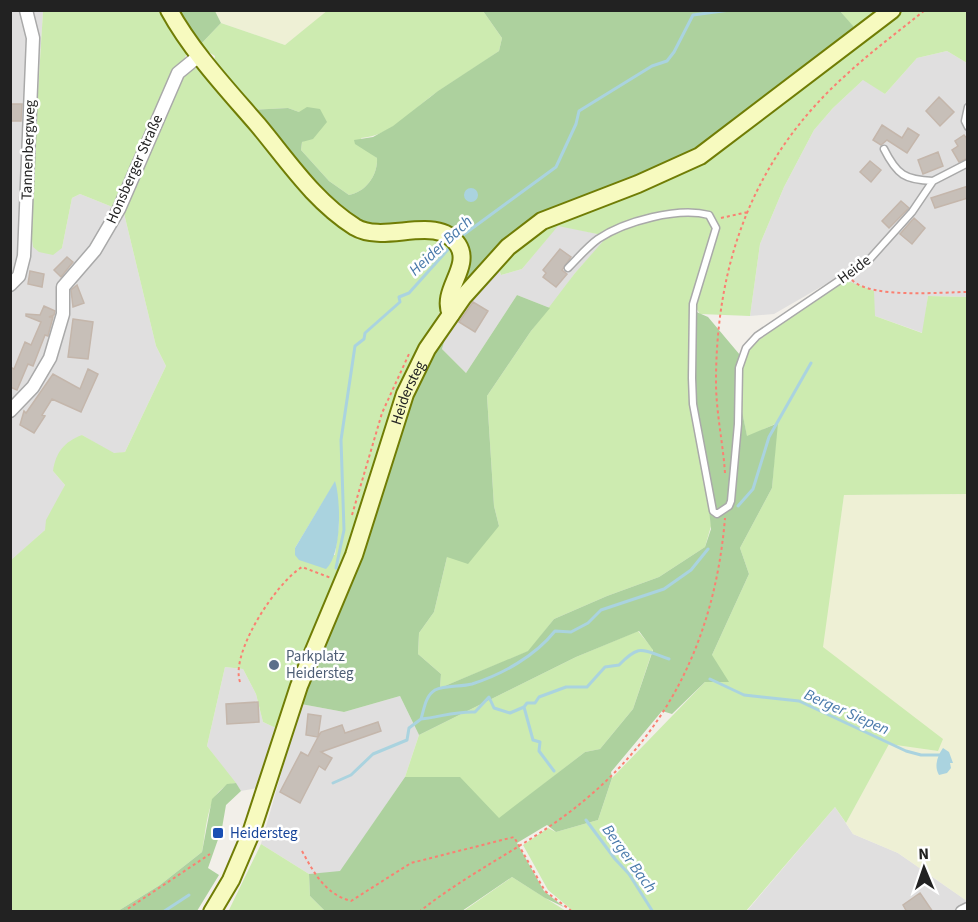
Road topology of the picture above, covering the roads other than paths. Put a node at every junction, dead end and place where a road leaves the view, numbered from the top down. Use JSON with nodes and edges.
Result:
{"nodes":[{"id":1,"x":26,"y":10,"type":"edge"},
{"id":2,"x":169,"y":10,"type":"edge"},
{"id":3,"x":892,"y":10,"type":"edge"},
{"id":4,"x":200,"y":56,"type":"junction"},
{"id":5,"x":968,"y":107,"type":"edge"},
{"id":6,"x":968,"y":127,"type":"edge"},
{"id":7,"x":884,"y":149,"type":"dead end"},
{"id":8,"x":968,"y":162,"type":"edge"},
{"id":9,"x":933,"y":181,"type":"junction"},
{"id":10,"x":568,"y":268,"type":"dead end"},
{"id":11,"x":10,"y":285,"type":"edge"},
{"id":12,"x":451,"y":314,"type":"junction"},
{"id":13,"x":10,"y":411,"type":"edge"},
{"id":14,"x":968,"y":909,"type":"edge"},
{"id":15,"x":212,"y":912,"type":"edge"},
{"id":16,"x":962,"y":912,"type":"edge"}],
"edges":[{"from":1,"to":11,"type":"street","name":"Tannenbergweg"},
{"from":2,"to":4,"type":"main road"},
{"from":3,"to":12,"type":"main road","name":"Heidersteg"},
{"from":4,"to":12,"type":"main road"},
{"from":4,"to":13,"type":"street","name":"Honsberger Straße"},
{"from":5,"to":6,"type":"lane"},
{"from":7,"to":9,"type":"lane"},
{"from":8,"to":9,"type":"lane","name":"Heide"},
{"from":9,"to":10,"type":"lane","name":"Heide"},
{"from":12,"to":15,"type":"main road","name":"Heidersteg"},
{"from":14,"to":16,"type":"street"}]}
